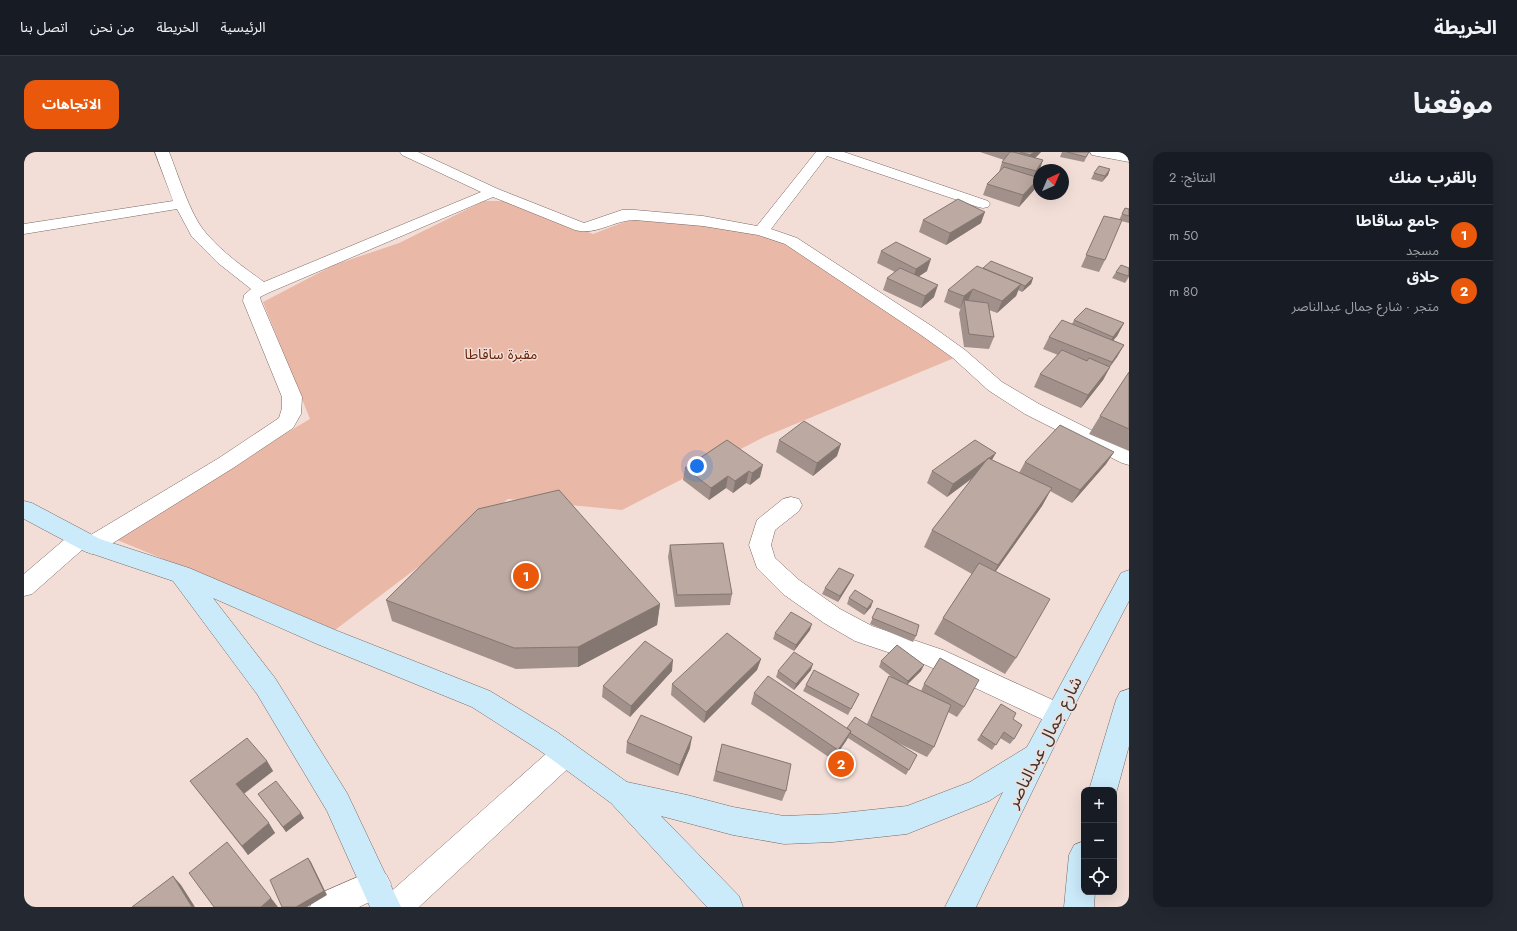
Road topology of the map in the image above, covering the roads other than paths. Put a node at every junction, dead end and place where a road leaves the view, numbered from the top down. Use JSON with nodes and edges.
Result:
{"nodes":[{"id":1,"x":162,"y":152,"type":"edge"},
{"id":2,"x":407,"y":152,"type":"edge"},
{"id":3,"x":823,"y":152,"type":"edge"},
{"id":4,"x":830,"y":152,"type":"edge"},
{"id":5,"x":1097,"y":152,"type":"edge"},
{"id":6,"x":1121,"y":155,"type":"edge"},
{"id":7,"x":493,"y":192,"type":"junction"},
{"id":8,"x":182,"y":204,"type":"junction"},
{"id":9,"x":983,"y":204,"type":"dead end"},
{"id":10,"x":24,"y":229,"type":"edge"},
{"id":11,"x":761,"y":231,"type":"junction"},
{"id":12,"x":262,"y":288,"type":"junction"},
{"id":13,"x":1129,"y":458,"type":"edge"},
{"id":14,"x":791,"y":505,"type":"dead end"},
{"id":15,"x":24,"y":509,"type":"edge"},
{"id":16,"x":86,"y":542,"type":"junction"},
{"id":17,"x":181,"y":574,"type":"junction"},
{"id":18,"x":1129,"y":579,"type":"edge"},
{"id":19,"x":24,"y":587,"type":"edge"},
{"id":20,"x":1129,"y":700,"type":"edge"},
{"id":21,"x":1057,"y":714,"type":"junction"},
{"id":22,"x":565,"y":754,"type":"junction"},
{"id":23,"x":1037,"y":755,"type":"junction"},
{"id":24,"x":1104,"y":787,"type":"edge"},
{"id":25,"x":621,"y":794,"type":"junction"},
{"id":26,"x":1084,"y":859,"type":"edge"},
{"id":27,"x":381,"y":895,"type":"edge"},
{"id":28,"x":325,"y":907,"type":"edge"},
{"id":29,"x":397,"y":907,"type":"edge"},
{"id":30,"x":728,"y":907,"type":"edge"},
{"id":31,"x":960,"y":907,"type":"edge"},
{"id":32,"x":1079,"y":907,"type":"edge"}],
"edges":[{"from":1,"to":8,"type":"street"},
{"from":2,"to":7,"type":"street"},
{"from":3,"to":11,"type":"street"},
{"from":4,"to":9,"type":"street"},
{"from":5,"to":6,"type":"street"},
{"from":7,"to":11,"type":"street"},
{"from":7,"to":12,"type":"street"},
{"from":8,"to":10,"type":"street"},
{"from":8,"to":12,"type":"street"},
{"from":11,"to":13,"type":"street"},
{"from":12,"to":16,"type":"street"},
{"from":14,"to":21,"type":"street"},
{"from":15,"to":16,"type":"street"},
{"from":16,"to":17,"type":"street"},
{"from":16,"to":19,"type":"street"},
{"from":17,"to":22,"type":"street"},
{"from":17,"to":27,"type":"street"},
{"from":18,"to":21,"type":"street","name":"شارع جمال عبدالناصر"},
{"from":20,"to":24,"type":"street"},
{"from":21,"to":23,"type":"street","name":"شارع جمال عبدالناصر"},
{"from":22,"to":25,"type":"street"},
{"from":22,"to":29,"type":"street"},
{"from":23,"to":25,"type":"street"},
{"from":23,"to":31,"type":"street","name":"شارع جمال عبدالناصر"},
{"from":25,"to":30,"type":"street"},
{"from":26,"to":32,"type":"street"},
{"from":27,"to":28,"type":"street"}]}
